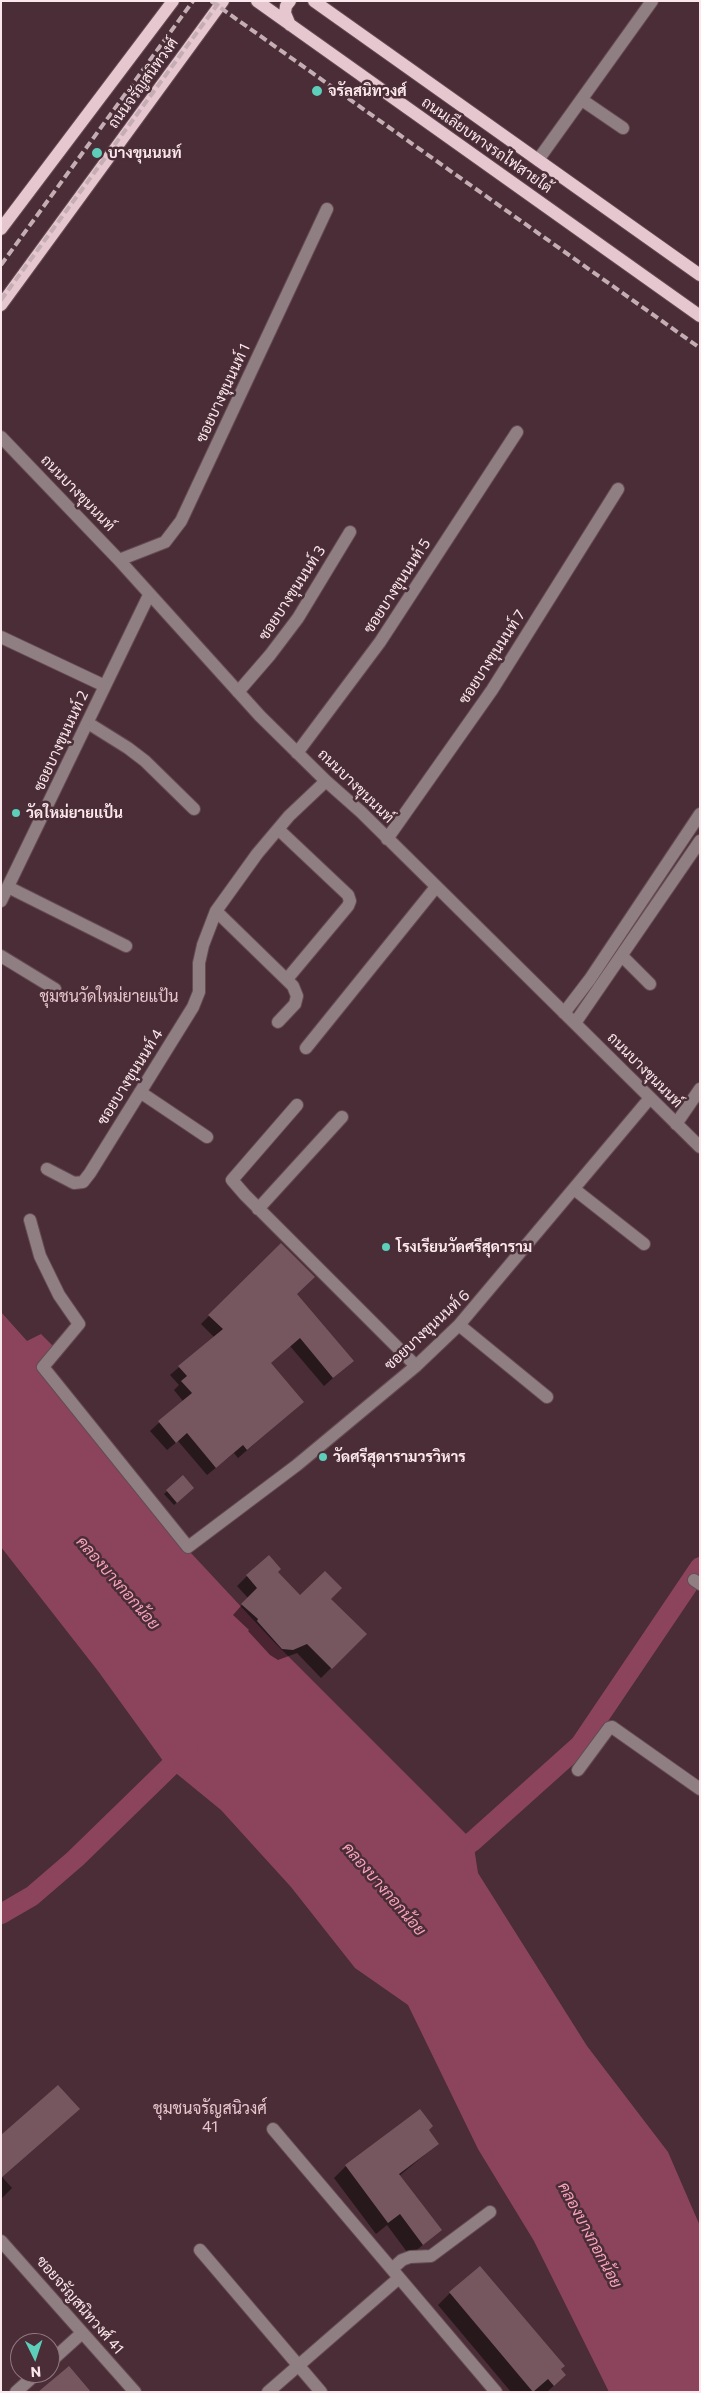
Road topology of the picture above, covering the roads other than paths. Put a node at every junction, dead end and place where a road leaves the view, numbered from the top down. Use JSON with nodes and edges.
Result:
{"nodes":[{"id":1,"x":173,"y":1,"type":"edge"},
{"id":2,"x":223,"y":1,"type":"edge"},
{"id":3,"x":257,"y":1,"type":"edge"},
{"id":4,"x":290,"y":1,"type":"edge"},
{"id":5,"x":314,"y":1,"type":"edge"},
{"id":6,"x":652,"y":1,"type":"edge"},
{"id":7,"x":290,"y":25,"type":"junction"},
{"id":8,"x":582,"y":100,"type":"junction"},
{"id":9,"x":623,"y":128,"type":"dead end"},
{"id":10,"x":538,"y":160,"type":"junction"},
{"id":11,"x":327,"y":209,"type":"dead end"},
{"id":12,"x":1,"y":229,"type":"edge"},
{"id":13,"x":700,"y":275,"type":"edge"},
{"id":14,"x":1,"y":305,"type":"edge"},
{"id":15,"x":700,"y":316,"type":"edge"},
{"id":16,"x":517,"y":432,"type":"dead end"},
{"id":17,"x":1,"y":437,"type":"edge"},
{"id":18,"x":618,"y":489,"type":"dead end"},
{"id":19,"x":350,"y":532,"type":"dead end"},
{"id":20,"x":119,"y":560,"type":"junction"},
{"id":21,"x":149,"y":595,"type":"junction"},
{"id":22,"x":1,"y":637,"type":"edge"},
{"id":23,"x":105,"y":686,"type":"junction"},
{"id":24,"x":238,"y":692,"type":"junction"},
{"id":25,"x":88,"y":723,"type":"junction"},
{"id":26,"x":296,"y":753,"type":"junction"},
{"id":27,"x":326,"y":781,"type":"junction"},
{"id":28,"x":194,"y":809,"type":"dead end"},
{"id":29,"x":700,"y":814,"type":"edge"},
{"id":30,"x":278,"y":829,"type":"junction"},
{"id":31,"x":387,"y":839,"type":"junction"},
{"id":32,"x":700,"y":841,"type":"edge"},
{"id":33,"x":8,"y":887,"type":"junction"},
{"id":34,"x":436,"y":887,"type":"junction"},
{"id":35,"x":1,"y":901,"type":"edge"},
{"id":36,"x":216,"y":911,"type":"junction"},
{"id":37,"x":126,"y":946,"type":"dead end"},
{"id":38,"x":1,"y":956,"type":"edge"},
{"id":39,"x":622,"y":956,"type":"junction"},
{"id":40,"x":287,"y":978,"type":"junction"},
{"id":41,"x":650,"y":984,"type":"dead end"},
{"id":42,"x":55,"y":989,"type":"dead end"},
{"id":43,"x":564,"y":1012,"type":"junction"},
{"id":44,"x":278,"y":1022,"type":"dead end"},
{"id":45,"x":575,"y":1023,"type":"junction"},
{"id":46,"x":306,"y":1048,"type":"dead end"},
{"id":47,"x":700,"y":1089,"type":"edge"},
{"id":48,"x":140,"y":1092,"type":"junction"},
{"id":49,"x":650,"y":1098,"type":"junction"},
{"id":50,"x":297,"y":1105,"type":"dead end"},
{"id":51,"x":342,"y":1117,"type":"dead end"},
{"id":52,"x":676,"y":1124,"type":"junction"},
{"id":53,"x":207,"y":1137,"type":"dead end"},
{"id":54,"x":700,"y":1147,"type":"edge"},
{"id":55,"x":47,"y":1169,"type":"dead end"},
{"id":56,"x":574,"y":1189,"type":"junction"},
{"id":57,"x":258,"y":1209,"type":"junction"},
{"id":58,"x":30,"y":1220,"type":"dead end"},
{"id":59,"x":644,"y":1244,"type":"dead end"},
{"id":60,"x":459,"y":1326,"type":"junction"},
{"id":61,"x":416,"y":1366,"type":"junction"},
{"id":62,"x":547,"y":1397,"type":"dead end"},
{"id":63,"x":578,"y":1770,"type":"dead end"},
{"id":64,"x":700,"y":1789,"type":"edge"},
{"id":65,"x":273,"y":2129,"type":"dead end"},
{"id":66,"x":490,"y":2212,"type":"dead end"},
{"id":67,"x":1,"y":2241,"type":"edge"},
{"id":68,"x":200,"y":2250,"type":"dead end"},
{"id":69,"x":396,"y":2274,"type":"junction"},
{"id":70,"x":82,"y":2333,"type":"junction"},
{"id":71,"x":60,"y":2353,"type":"edge"},
{"id":72,"x":298,"y":2365,"type":"junction"},
{"id":73,"x":26,"y":2383,"type":"edge"},
{"id":74,"x":16,"y":2392,"type":"edge"},
{"id":75,"x":135,"y":2392,"type":"edge"},
{"id":76,"x":268,"y":2392,"type":"edge"},
{"id":77,"x":321,"y":2392,"type":"edge"},
{"id":78,"x":496,"y":2392,"type":"edge"}],
"edges":[{"from":1,"to":12,"type":"main road","name":"ถนนจรัญสนิทวงศ์"},
{"from":2,"to":14,"type":"main road","name":"ถนนจรัญสนิทวงศ์"},
{"from":3,"to":7,"type":"main road","name":"ถนนเลียบทางรถไฟสายใต้"},
{"from":4,"to":7,"type":"main road"},
{"from":5,"to":10,"type":"main road","name":"ถนนเลียบทางรถไฟสายใต้"},
{"from":6,"to":8,"type":"street"},
{"from":7,"to":15,"type":"main road","name":"ถนนเลียบทางรถไฟสายใต้"},
{"from":8,"to":9,"type":"street"},
{"from":8,"to":10,"type":"street"},
{"from":10,"to":13,"type":"main road","name":"ถนนเลียบทางรถไฟสายใต้"},
{"from":11,"to":20,"type":"street","name":"ซอยบางขุนนนท์ 1"},
{"from":16,"to":26,"type":"street","name":"ซอยบางขุนนนท์ 5"},
{"from":17,"to":20,"type":"street","name":"ถนนบางขุนนนท์"},
{"from":18,"to":31,"type":"street","name":"ซอยบางขุนนนท์ 7"},
{"from":19,"to":24,"type":"street","name":"ซอยบางขุนนนท์ 3"},
{"from":20,"to":21,"type":"street","name":"ถนนบางขุนนนท์"},
{"from":21,"to":23,"type":"street","name":"ซอยบางขุนนนท์ 2"},
{"from":21,"to":24,"type":"street","name":"ถนนบางขุนนนท์"},
{"from":22,"to":23,"type":"street"},
{"from":23,"to":25,"type":"street","name":"ซอยบางขุนนนท์ 2"},
{"from":24,"to":26,"type":"street","name":"ถนนบางขุนนนท์"},
{"from":25,"to":28,"type":"street"},
{"from":25,"to":33,"type":"street","name":"ซอยบางขุนนนท์ 2"},
{"from":26,"to":27,"type":"street","name":"ถนนบางขุนนนท์"},
{"from":27,"to":30,"type":"street","name":"ซอยบางขุนนนท์ 4"},
{"from":27,"to":31,"type":"street","name":"ถนนบางขุนนนท์"},
{"from":29,"to":43,"type":"street"},
{"from":30,"to":36,"type":"street","name":"ซอยบางขุนนนท์ 4"},
{"from":30,"to":40,"type":"street"},
{"from":31,"to":34,"type":"street","name":"ถนนบางขุนนนท์"},
{"from":32,"to":39,"type":"street"},
{"from":33,"to":35,"type":"street","name":"ซอยบางขุนนนท์ 2"},
{"from":33,"to":37,"type":"street"},
{"from":34,"to":43,"type":"street","name":"ถนนบางขุนนนท์"},
{"from":34,"to":46,"type":"street"},
{"from":36,"to":40,"type":"street"},
{"from":36,"to":48,"type":"street","name":"ซอยบางขุนนนท์ 4"},
{"from":38,"to":42,"type":"street"},
{"from":39,"to":41,"type":"street"},
{"from":39,"to":45,"type":"street"},
{"from":40,"to":44,"type":"street"},
{"from":43,"to":45,"type":"street","name":"ถนนบางขุนนนท์"},
{"from":45,"to":49,"type":"street","name":"ถนนบางขุนนนท์"},
{"from":47,"to":52,"type":"street"},
{"from":48,"to":53,"type":"street"},
{"from":48,"to":55,"type":"street","name":"ซอยบางขุนนนท์ 4"},
{"from":49,"to":52,"type":"street","name":"ถนนบางขุนนนท์"},
{"from":49,"to":56,"type":"street","name":"ซอยบางขุนนนท์ 6"},
{"from":50,"to":57,"type":"street"},
{"from":51,"to":57,"type":"street"},
{"from":52,"to":54,"type":"street","name":"ถนนบางขุนนนท์"},
{"from":56,"to":59,"type":"street"},
{"from":56,"to":60,"type":"street","name":"ซอยบางขุนนนท์ 6"},
{"from":57,"to":61,"type":"street"},
{"from":58,"to":61,"type":"street","name":"ซอยบางขุนนนท์ 6"},
{"from":60,"to":61,"type":"street","name":"ซอยบางขุนนนท์ 6"},
{"from":60,"to":62,"type":"street"},
{"from":63,"to":64,"type":"street"},
{"from":65,"to":69,"type":"street"},
{"from":66,"to":69,"type":"street"},
{"from":67,"to":70,"type":"street","name":"ซอยจรัญสนิทวงศ์ 41"},
{"from":68,"to":72,"type":"street"},
{"from":69,"to":72,"type":"street"},
{"from":69,"to":78,"type":"street"},
{"from":70,"to":71,"type":"street"},
{"from":70,"to":75,"type":"street","name":"ซอยจรัญสนิทวงศ์ 41"},
{"from":72,"to":76,"type":"street"},
{"from":72,"to":77,"type":"street"},
{"from":73,"to":74,"type":"street"}]}
